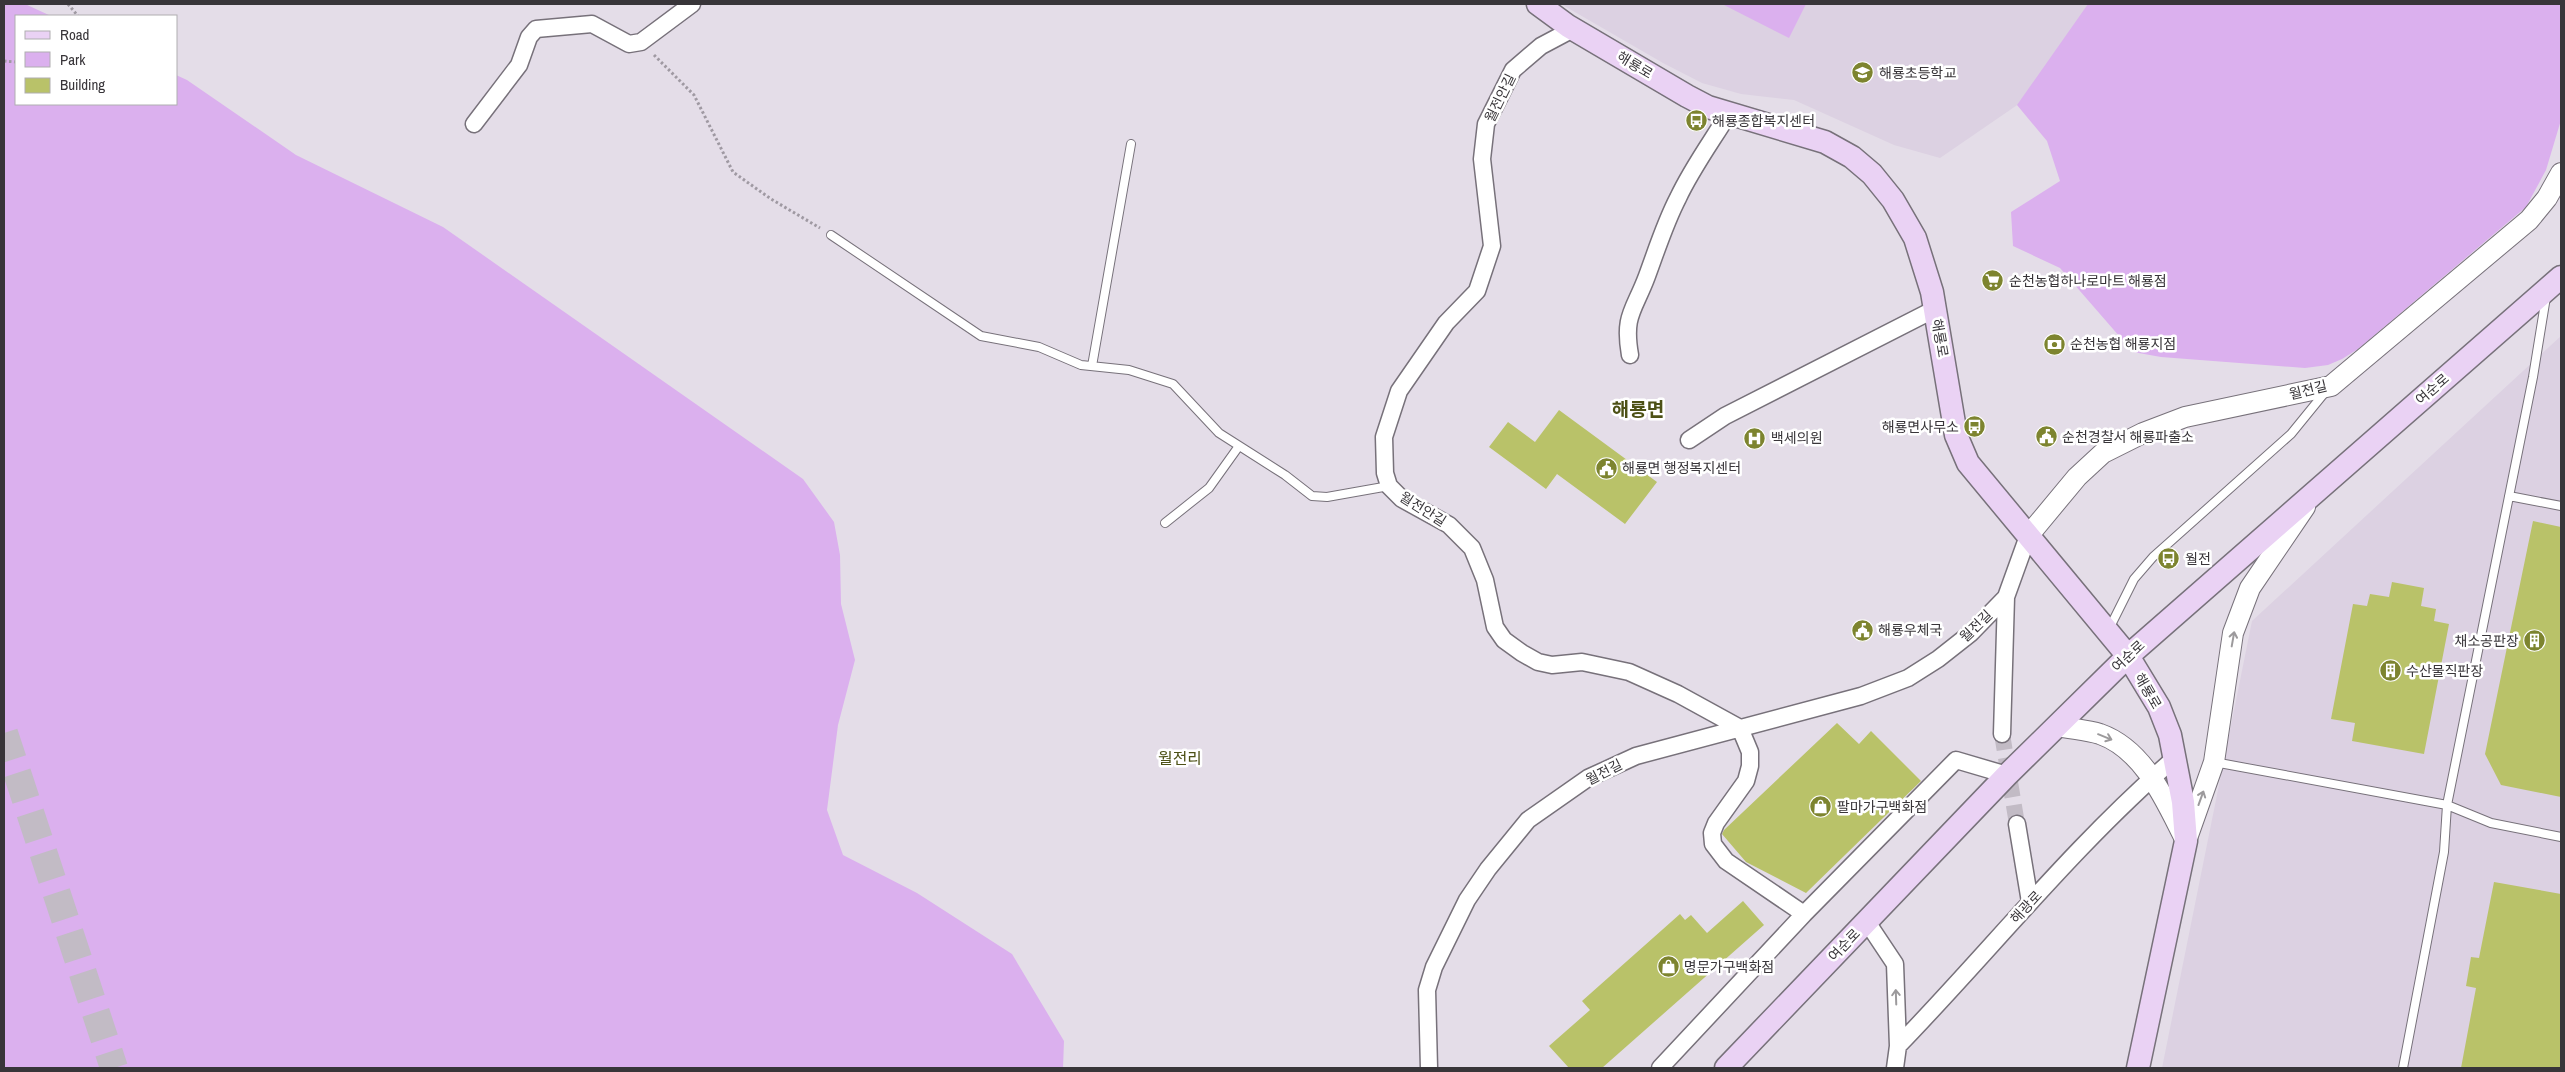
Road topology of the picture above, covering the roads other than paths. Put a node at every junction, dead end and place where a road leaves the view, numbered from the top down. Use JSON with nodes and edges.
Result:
{"nodes":[{"id":1,"x":692,"y":4,"type":"edge"},
{"id":2,"x":1538,"y":4,"type":"edge"},
{"id":3,"x":1573,"y":29,"type":"junction"},
{"id":4,"x":1729,"y":113,"type":"junction"},
{"id":5,"x":474,"y":124,"type":"dead end"},
{"id":6,"x":1131,"y":144,"type":"dead end"},
{"id":7,"x":2561,"y":173,"type":"edge"},
{"id":8,"x":831,"y":235,"type":"road end"},
{"id":9,"x":2554,"y":284,"type":"edge"},
{"id":10,"x":1935,"y":309,"type":"junction"},
{"id":11,"x":1630,"y":355,"type":"dead end"},
{"id":12,"x":1092,"y":366,"type":"junction"},
{"id":13,"x":2331,"y":386,"type":"junction"},
{"id":14,"x":1689,"y":440,"type":"dead end"},
{"id":15,"x":1239,"y":446,"type":"junction"},
{"id":16,"x":1389,"y":486,"type":"junction"},
{"id":17,"x":2316,"y":491,"type":"junction"},
{"id":18,"x":2509,"y":496,"type":"junction"},
{"id":19,"x":2561,"y":506,"type":"edge"},
{"id":20,"x":1165,"y":523,"type":"dead end"},
{"id":21,"x":2028,"y":536,"type":"junction"},
{"id":22,"x":2006,"y":597,"type":"junction"},
{"id":23,"x":2108,"y":631,"type":"junction"},
{"id":24,"x":2128,"y":656,"type":"junction"},
{"id":25,"x":2058,"y":726,"type":"junction"},
{"id":26,"x":1740,"y":728,"type":"junction"},
{"id":27,"x":2002,"y":734,"type":"tunnel mouth"},
{"id":28,"x":2176,"y":757,"type":"junction"},
{"id":29,"x":2214,"y":762,"type":"junction"},
{"id":30,"x":2007,"y":775,"type":"junction"},
{"id":31,"x":2152,"y":778,"type":"junction"},
{"id":32,"x":2447,"y":805,"type":"junction"},
{"id":33,"x":2017,"y":824,"type":"tunnel mouth"},
{"id":34,"x":2561,"y":837,"type":"edge"},
{"id":35,"x":2186,"y":841,"type":"junction"},
{"id":36,"x":2030,"y":902,"type":"junction"},
{"id":37,"x":1804,"y":914,"type":"junction"},
{"id":38,"x":1867,"y":922,"type":"junction"},
{"id":39,"x":1898,"y":1046,"type":"junction"},
{"id":40,"x":1429,"y":1068,"type":"edge"},
{"id":41,"x":1660,"y":1068,"type":"edge"},
{"id":42,"x":1726,"y":1068,"type":"edge"},
{"id":43,"x":1895,"y":1068,"type":"edge"},
{"id":44,"x":2138,"y":1068,"type":"edge"},
{"id":45,"x":2403,"y":1068,"type":"edge"}],
"edges":[{"from":1,"to":5,"type":"street"},
{"from":2,"to":3,"type":"main road","name":"해룡로"},
{"from":3,"to":4,"type":"main road","name":"해룡로"},
{"from":3,"to":16,"type":"street","name":"월전안길"},
{"from":4,"to":10,"type":"main road","name":"해룡로"},
{"from":4,"to":11,"type":"street"},
{"from":6,"to":12,"type":"lane"},
{"from":7,"to":13,"type":"street","name":"월전길"},
{"from":8,"to":12,"type":"lane"},
{"from":9,"to":17,"type":"main road","name":"여순로"},
{"from":9,"to":18,"type":"lane"},
{"from":10,"to":14,"type":"street","name":"해룡로"},
{"from":10,"to":21,"type":"main road","name":"해룡로"},
{"from":12,"to":15,"type":"lane"},
{"from":13,"to":21,"type":"street","name":"월전길"},
{"from":13,"to":23,"type":"lane"},
{"from":15,"to":16,"type":"lane"},
{"from":15,"to":20,"type":"lane"},
{"from":16,"to":26,"type":"street","name":"월전안길"},
{"from":17,"to":24,"type":"main road","name":"여순로"},
{"from":29,"to":17,"type":"street","one_way":true},
{"from":18,"to":19,"type":"lane"},
{"from":18,"to":32,"type":"lane"},
{"from":21,"to":22,"type":"street","name":"월전길"},
{"from":21,"to":23,"type":"main road","name":"해룡로"},
{"from":22,"to":26,"type":"street","name":"월전길"},
{"from":22,"to":27,"type":"street"},
{"from":23,"to":24,"type":"main road","name":"해룡로"},
{"from":24,"to":25,"type":"main road","name":"여순로"},
{"from":24,"to":28,"type":"main road","name":"해룡로"},
{"from":25,"to":30,"type":"main road","name":"여순로"},
{"from":25,"to":31,"type":"street","one_way":true},
{"from":26,"to":37,"type":"street"},
{"from":26,"to":40,"type":"street","name":"월전길"},
{"from":28,"to":31,"type":"street","name":"해광로"},
{"from":28,"to":35,"type":"main road","name":"해룡로"},
{"from":29,"to":32,"type":"lane"},
{"from":35,"to":29,"type":"street","one_way":true},
{"from":30,"to":37,"type":"street"},
{"from":30,"to":38,"type":"main road","name":"여순로"},
{"from":31,"to":35,"type":"street"},
{"from":31,"to":36,"type":"street","name":"해광로"},
{"from":32,"to":34,"type":"lane"},
{"from":32,"to":45,"type":"lane"},
{"from":33,"to":36,"type":"street"},
{"from":35,"to":44,"type":"main road","name":"해룡로"},
{"from":36,"to":39,"type":"street","name":"해광로"},
{"from":37,"to":41,"type":"street"},
{"from":39,"to":38,"type":"street","one_way":true},
{"from":38,"to":42,"type":"main road","name":"여순로"},
{"from":39,"to":43,"type":"street"}]}
